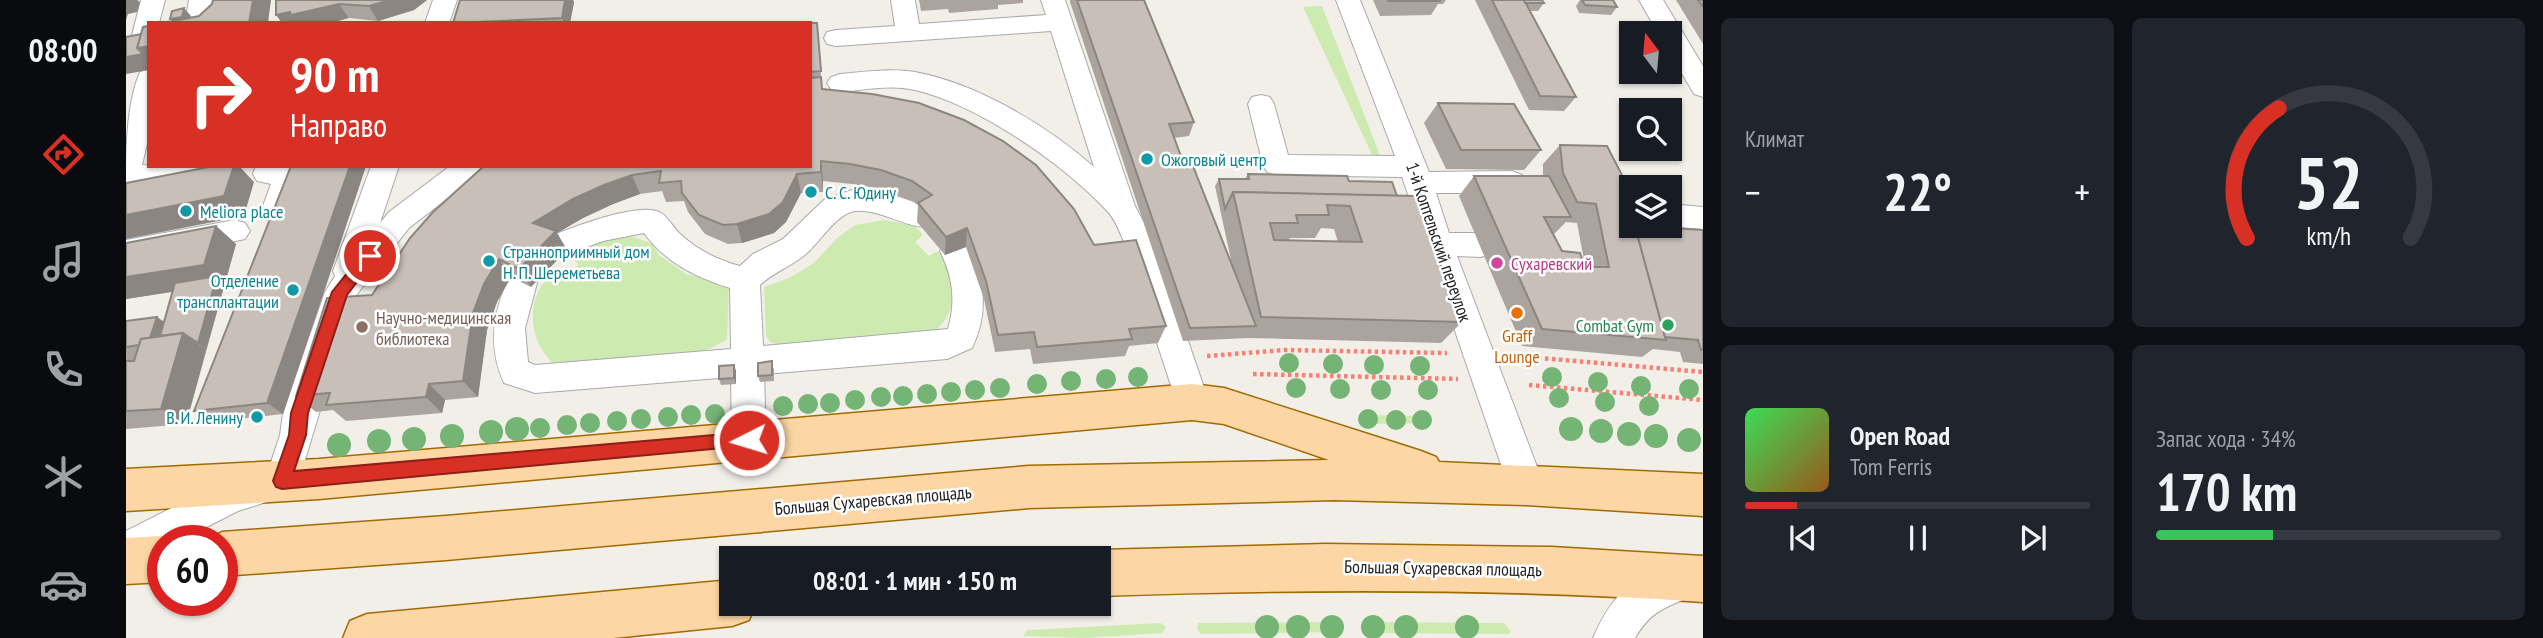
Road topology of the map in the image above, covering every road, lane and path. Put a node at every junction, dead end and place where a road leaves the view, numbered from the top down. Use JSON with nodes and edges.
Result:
{"nodes":[{"id":1,"x":153,"y":0,"type":"edge"},
{"id":2,"x":201,"y":0,"type":"edge"},
{"id":3,"x":445,"y":0,"type":"edge"},
{"id":4,"x":902,"y":0,"type":"edge"},
{"id":5,"x":1348,"y":0,"type":"edge"},
{"id":6,"x":1651,"y":0,"type":"edge"},
{"id":7,"x":1056,"y":11,"type":"edge"},
{"id":8,"x":148,"y":21,"type":"edge"},
{"id":9,"x":197,"y":21,"type":"edge"},
{"id":10,"x":438,"y":21,"type":"edge"},
{"id":11,"x":147,"y":23,"type":"edge"},
{"id":12,"x":908,"y":33,"type":"junction"},
{"id":13,"x":836,"y":38,"type":"dead end"},
{"id":14,"x":143,"y":39,"type":"edge"},
{"id":15,"x":147,"y":78,"type":"edge"},
{"id":16,"x":126,"y":82,"type":"edge"},
{"id":17,"x":840,"y":83,"type":"dead end"},
{"id":18,"x":147,"y":86,"type":"edge"},
{"id":19,"x":1703,"y":88,"type":"edge"},
{"id":20,"x":1261,"y":104,"type":"dead end"},
{"id":21,"x":178,"y":168,"type":"edge"},
{"id":22,"x":269,"y":168,"type":"edge"},
{"id":23,"x":384,"y":168,"type":"edge"},
{"id":24,"x":467,"y":168,"type":"edge"},
{"id":25,"x":126,"y":173,"type":"edge"},
{"id":26,"x":1416,"y":175,"type":"junction"},
{"id":27,"x":126,"y":178,"type":"edge"},
{"id":28,"x":1521,"y":182,"type":"edge"},
{"id":29,"x":1122,"y":208,"type":"junction"},
{"id":30,"x":1682,"y":216,"type":"edge"},
{"id":31,"x":925,"y":217,"type":"edge"},
{"id":32,"x":1703,"y":218,"type":"edge"},
{"id":33,"x":235,"y":231,"type":"dead end"},
{"id":34,"x":266,"y":237,"type":"edge"},
{"id":35,"x":1438,"y":244,"type":"junction"},
{"id":36,"x":1481,"y":245,"type":"dead end"},
{"id":37,"x":557,"y":246,"type":"dead end"},
{"id":38,"x":955,"y":251,"type":"edge"},
{"id":39,"x":126,"y":252,"type":"edge"},
{"id":40,"x":745,"y":280,"type":"junction"},
{"id":41,"x":522,"y":283,"type":"edge"},
{"id":42,"x":340,"y":292,"type":"junction"},
{"id":43,"x":1453,"y":353,"type":"dead end"},
{"id":44,"x":1517,"y":356,"type":"dead end"},
{"id":45,"x":1179,"y":359,"type":"junction"},
{"id":46,"x":748,"y":360,"type":"junction"},
{"id":47,"x":1703,"y":372,"type":"edge"},
{"id":48,"x":1253,"y":374,"type":"dead end"},
{"id":49,"x":1462,"y":379,"type":"dead end"},
{"id":50,"x":1529,"y":385,"type":"dead end"},
{"id":51,"x":1703,"y":400,"type":"edge"},
{"id":52,"x":1192,"y":402,"type":"junction"},
{"id":53,"x":749,"y":440,"type":"junction"},
{"id":54,"x":282,"y":481,"type":"junction"},
{"id":55,"x":1457,"y":482,"type":"junction"},
{"id":56,"x":1526,"y":485,"type":"junction"},
{"id":57,"x":126,"y":490,"type":"edge"},
{"id":58,"x":1703,"y":495,"type":"edge"},
{"id":59,"x":126,"y":551,"type":"edge"},
{"id":60,"x":238,"y":553,"type":"edge"},
{"id":61,"x":147,"y":560,"type":"edge"},
{"id":62,"x":126,"y":561,"type":"edge"},
{"id":63,"x":1111,"y":573,"type":"edge"},
{"id":64,"x":1701,"y":578,"type":"edge"},
{"id":65,"x":719,"y":604,"type":"edge"},
{"id":66,"x":367,"y":638,"type":"edge"},
{"id":67,"x":1613,"y":638,"type":"edge"}],
"edges":[{"from":1,"to":8,"type":"street"},
{"from":2,"to":9,"type":"street"},
{"from":3,"to":10,"type":"street"},
{"from":4,"to":12,"type":"street"},
{"from":5,"to":26,"type":"street","name":"1-й Коптельский переулок"},
{"from":6,"to":19,"type":"street"},
{"from":7,"to":12,"type":"street"},
{"from":7,"to":29,"type":"street"},
{"from":11,"to":14,"type":"street"},
{"from":12,"to":13,"type":"street"},
{"from":15,"to":16,"type":"street"},
{"from":17,"to":29,"type":"street"},
{"from":18,"to":25,"type":"street"},
{"from":20,"to":26,"type":"street"},
{"from":21,"to":27,"type":"street"},
{"from":22,"to":34,"type":"street"},
{"from":23,"to":42,"type":"street"},
{"from":24,"to":42,"type":"street"},
{"from":26,"to":28,"type":"street"},
{"from":26,"to":35,"type":"street","name":"1-й Коптельский переулок"},
{"from":29,"to":45,"type":"street"},
{"from":30,"to":32,"type":"street"},
{"from":31,"to":40,"type":"street"},
{"from":33,"to":39,"type":"street"},
{"from":35,"to":36,"type":"street"},
{"from":35,"to":56,"type":"street","name":"1-й Коптельский переулок"},
{"from":37,"to":40,"type":"street"},
{"from":38,"to":46,"type":"street"},
{"from":40,"to":46,"type":"street"},
{"from":41,"to":46,"type":"street"},
{"from":42,"to":54,"type":"street"},
{"from":43,"to":45,"type":"path"},
{"from":44,"to":47,"type":"path"},
{"from":45,"to":52,"type":"street"},
{"from":46,"to":53,"type":"street"},
{"from":48,"to":49,"type":"path"},
{"from":50,"to":51,"type":"path"},
{"from":52,"to":53,"type":"main road"},
{"from":52,"to":55,"type":"main road"},
{"from":53,"to":54,"type":"main road"},
{"from":54,"to":57,"type":"main road"},
{"from":54,"to":59,"type":"street"},
{"from":55,"to":56,"type":"main road","name":"Большая Сухаревская площадь"},
{"from":55,"to":60,"type":"main road","name":"Большая Сухаревская площадь"},
{"from":56,"to":58,"type":"main road","name":"Большая Сухаревская площадь"},
{"from":61,"to":62,"type":"main road"},
{"from":63,"to":64,"type":"main road","name":"Большая Сухаревская площадь"},
{"from":64,"to":67,"type":"street"},
{"from":65,"to":66,"type":"main road"}]}
